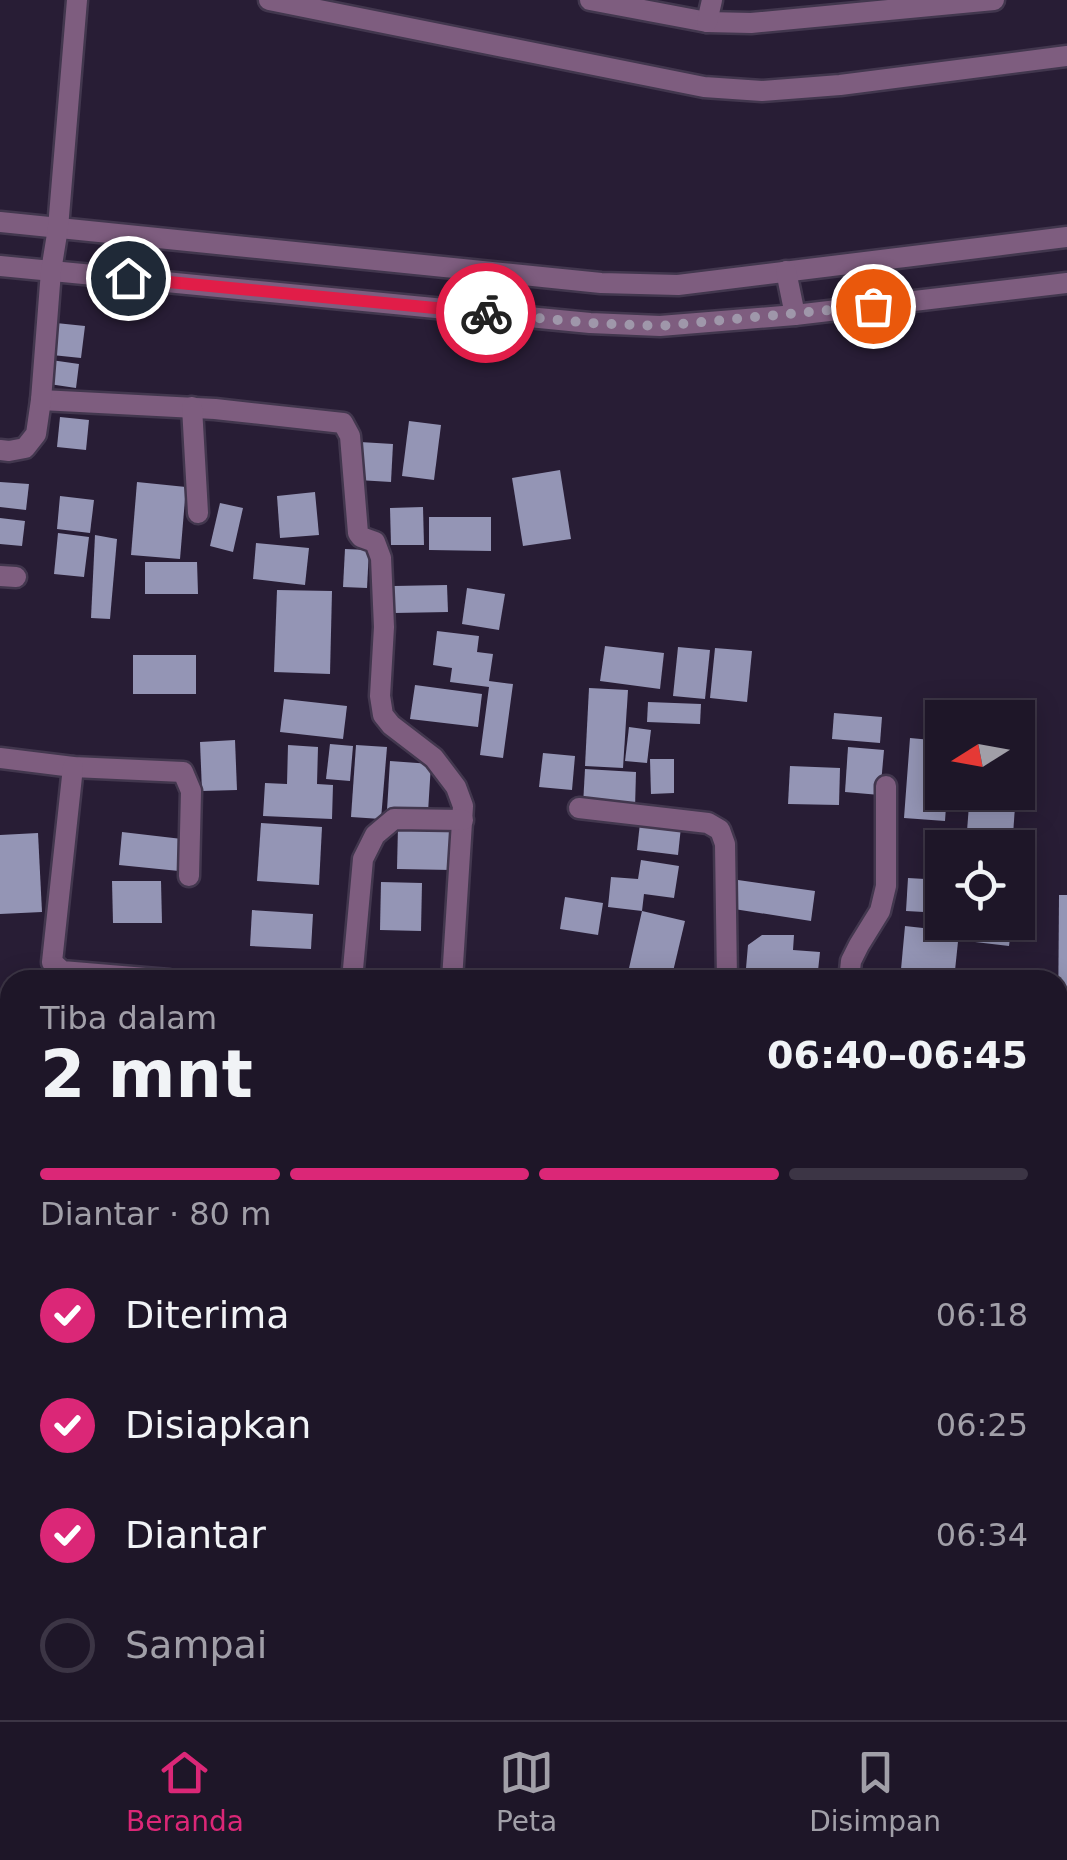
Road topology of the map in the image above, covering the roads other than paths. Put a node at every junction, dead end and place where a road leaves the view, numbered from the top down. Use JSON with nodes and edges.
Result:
{"nodes":[{"id":1,"x":77,"y":0,"type":"edge"},
{"id":2,"x":269,"y":0,"type":"edge"},
{"id":3,"x":590,"y":0,"type":"edge"},
{"id":4,"x":712,"y":0,"type":"edge"},
{"id":5,"x":751,"y":0,"type":"edge"},
{"id":6,"x":994,"y":0,"type":"edge"},
{"id":7,"x":708,"y":22,"type":"junction"},
{"id":8,"x":751,"y":23,"type":"junction"},
{"id":9,"x":1067,"y":56,"type":"edge"},
{"id":10,"x":0,"y":222,"type":"edge"},
{"id":11,"x":58,"y":228,"type":"junction"},
{"id":12,"x":1067,"y":237,"type":"edge"},
{"id":13,"x":0,"y":266,"type":"edge"},
{"id":14,"x":51,"y":271,"type":"junction"},
{"id":15,"x":786,"y":271,"type":"junction"},
{"id":16,"x":1067,"y":283,"type":"edge"},
{"id":17,"x":796,"y":314,"type":"junction"},
{"id":18,"x":41,"y":400,"type":"junction"},
{"id":19,"x":192,"y":408,"type":"junction"},
{"id":20,"x":0,"y":450,"type":"edge"},
{"id":21,"x":198,"y":513,"type":"dead end"},
{"id":22,"x":0,"y":758,"type":"edge"},
{"id":23,"x":72,"y":767,"type":"junction"},
{"id":24,"x":886,"y":786,"type":"dead end"},
{"id":25,"x":579,"y":808,"type":"dead end"},
{"id":26,"x":463,"y":820,"type":"junction"},
{"id":27,"x":188,"y":876,"type":"dead end"},
{"id":28,"x":61,"y":970,"type":"edge"},
{"id":29,"x":353,"y":970,"type":"edge"},
{"id":30,"x":453,"y":970,"type":"edge"},
{"id":31,"x":727,"y":970,"type":"edge"},
{"id":32,"x":850,"y":970,"type":"edge"}],
"edges":[{"from":1,"to":11,"type":"street"},
{"from":2,"to":9,"type":"street"},
{"from":3,"to":7,"type":"street"},
{"from":4,"to":7,"type":"street"},
{"from":5,"to":8,"type":"street"},
{"from":6,"to":8,"type":"street"},
{"from":7,"to":8,"type":"street"},
{"from":10,"to":11,"type":"street"},
{"from":11,"to":14,"type":"street"},
{"from":11,"to":15,"type":"street"},
{"from":12,"to":15,"type":"street"},
{"from":13,"to":14,"type":"street"},
{"from":14,"to":17,"type":"street"},
{"from":14,"to":18,"type":"street"},
{"from":15,"to":17,"type":"street"},
{"from":16,"to":17,"type":"street"},
{"from":18,"to":19,"type":"street"},
{"from":18,"to":20,"type":"street"},
{"from":19,"to":21,"type":"street"},
{"from":19,"to":26,"type":"street"},
{"from":22,"to":23,"type":"street"},
{"from":23,"to":27,"type":"street"},
{"from":23,"to":28,"type":"street"},
{"from":24,"to":32,"type":"street"},
{"from":25,"to":31,"type":"street"},
{"from":26,"to":29,"type":"street"},
{"from":26,"to":30,"type":"street"}]}
